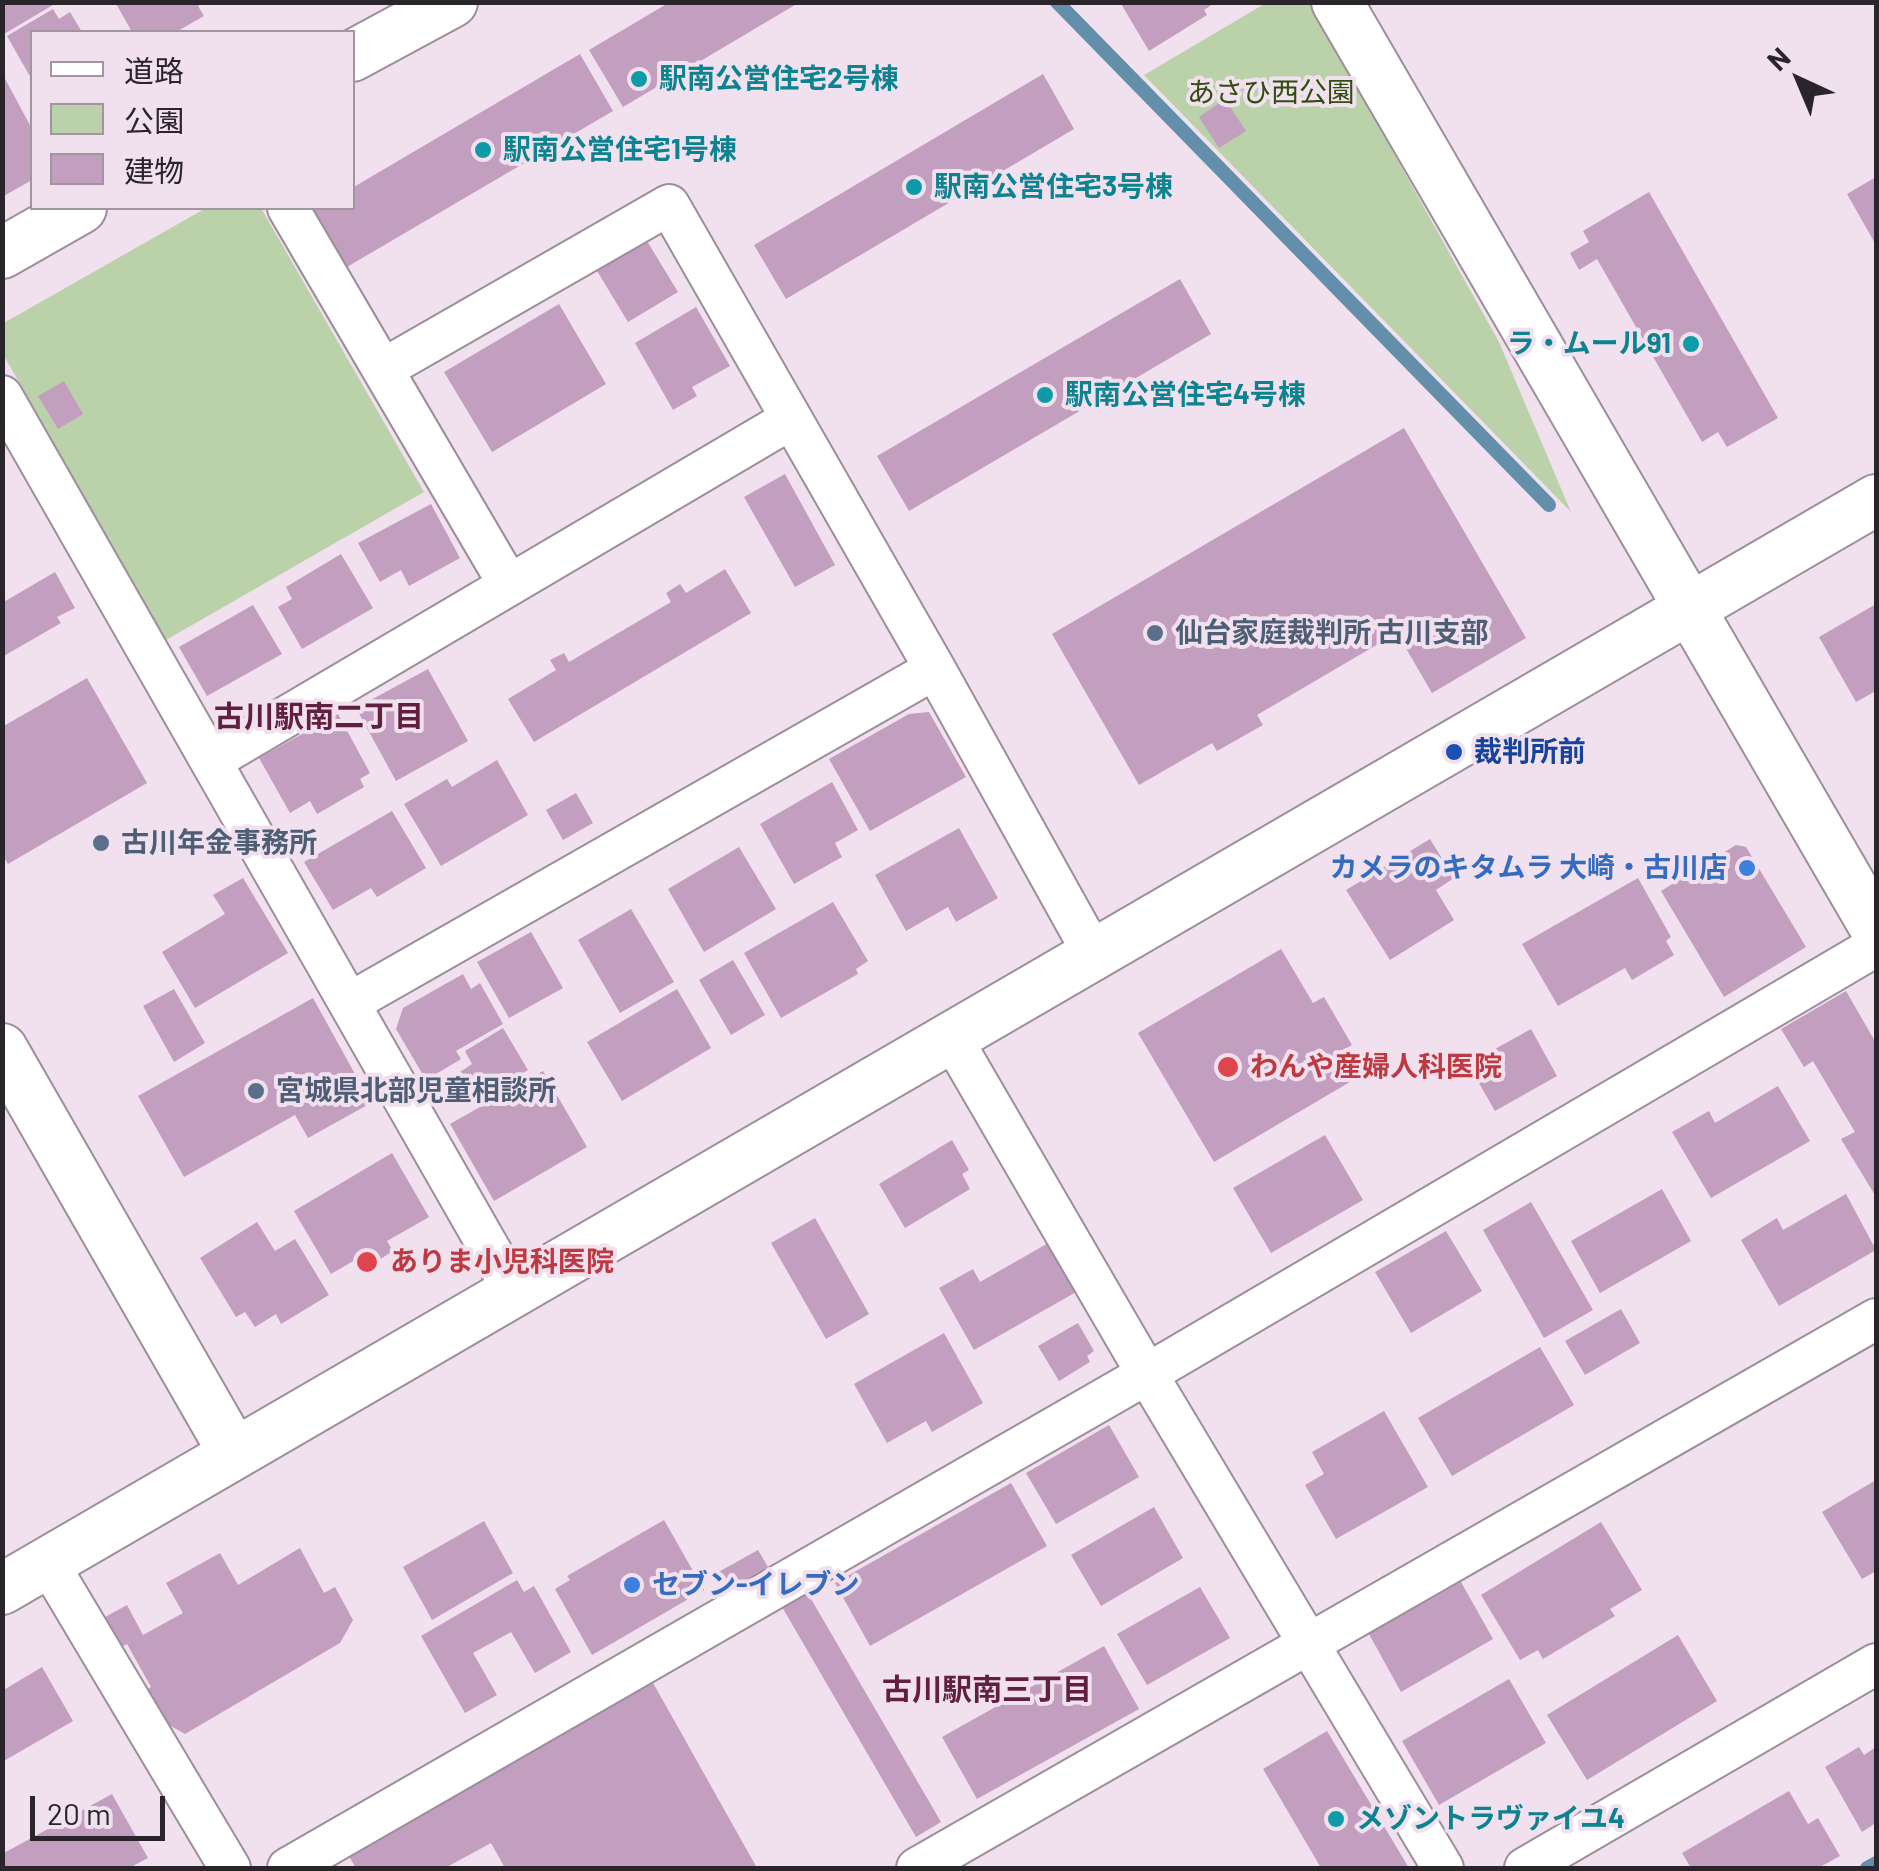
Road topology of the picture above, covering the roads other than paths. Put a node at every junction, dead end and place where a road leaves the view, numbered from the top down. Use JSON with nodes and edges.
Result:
{"nodes":[{"id":1,"x":452,"y":2,"type":"edge"},
{"id":2,"x":1337,"y":2,"type":"edge"},
{"id":3,"x":355,"y":54,"type":"edge"},
{"id":4,"x":77,"y":210,"type":"edge"},
{"id":5,"x":289,"y":210,"type":"edge"},
{"id":6,"x":2,"y":253,"type":"edge"},
{"id":7,"x":383,"y":369,"type":"junction"},
{"id":8,"x":2,"y":396,"type":"edge"},
{"id":9,"x":791,"y":419,"type":"junction"},
{"id":10,"x":1876,"y":500,"type":"edge"},
{"id":11,"x":508,"y":586,"type":"junction"},
{"id":12,"x":1689,"y":609,"type":"junction"},
{"id":13,"x":935,"y":669,"type":"junction"},
{"id":14,"x":211,"y":760,"type":"junction"},
{"id":15,"x":1876,"y":929,"type":"edge"},
{"id":16,"x":1876,"y":946,"type":"edge"},
{"id":17,"x":1094,"y":955,"type":"junction"},
{"id":18,"x":352,"y":1002,"type":"junction"},
{"id":19,"x":950,"y":1037,"type":"junction"},
{"id":20,"x":2,"y":1049,"type":"edge"},
{"id":21,"x":513,"y":1290,"type":"junction"},
{"id":22,"x":1876,"y":1320,"type":"edge"},
{"id":23,"x":1147,"y":1374,"type":"junction"},
{"id":24,"x":234,"y":1453,"type":"junction"},
{"id":25,"x":48,"y":1562,"type":"junction"},
{"id":26,"x":2,"y":1589,"type":"edge"},
{"id":27,"x":1308,"y":1643,"type":"junction"},
{"id":28,"x":1876,"y":1664,"type":"edge"},
{"id":29,"x":230,"y":1868,"type":"edge"},
{"id":30,"x":288,"y":1868,"type":"edge"},
{"id":31,"x":917,"y":1868,"type":"edge"},
{"id":32,"x":1444,"y":1868,"type":"edge"},
{"id":33,"x":1525,"y":1868,"type":"edge"}],
"edges":[{"from":1,"to":3,"type":"street"},
{"from":2,"to":12,"type":"street"},
{"from":4,"to":6,"type":"street"},
{"from":5,"to":7,"type":"street"},
{"from":7,"to":9,"type":"street"},
{"from":7,"to":11,"type":"street"},
{"from":8,"to":14,"type":"street"},
{"from":9,"to":11,"type":"street"},
{"from":9,"to":13,"type":"street"},
{"from":10,"to":12,"type":"street"},
{"from":11,"to":14,"type":"street"},
{"from":12,"to":15,"type":"street"},
{"from":12,"to":17,"type":"street"},
{"from":13,"to":17,"type":"street"},
{"from":13,"to":18,"type":"street"},
{"from":14,"to":18,"type":"street"},
{"from":16,"to":23,"type":"street"},
{"from":17,"to":19,"type":"street"},
{"from":18,"to":21,"type":"street"},
{"from":19,"to":21,"type":"street"},
{"from":19,"to":23,"type":"street"},
{"from":20,"to":24,"type":"street"},
{"from":21,"to":24,"type":"street"},
{"from":22,"to":27,"type":"street"},
{"from":23,"to":27,"type":"street"},
{"from":23,"to":30,"type":"street"},
{"from":24,"to":25,"type":"street"},
{"from":25,"to":26,"type":"street"},
{"from":25,"to":29,"type":"street"},
{"from":27,"to":31,"type":"street"},
{"from":27,"to":32,"type":"street"},
{"from":28,"to":33,"type":"street"}]}
